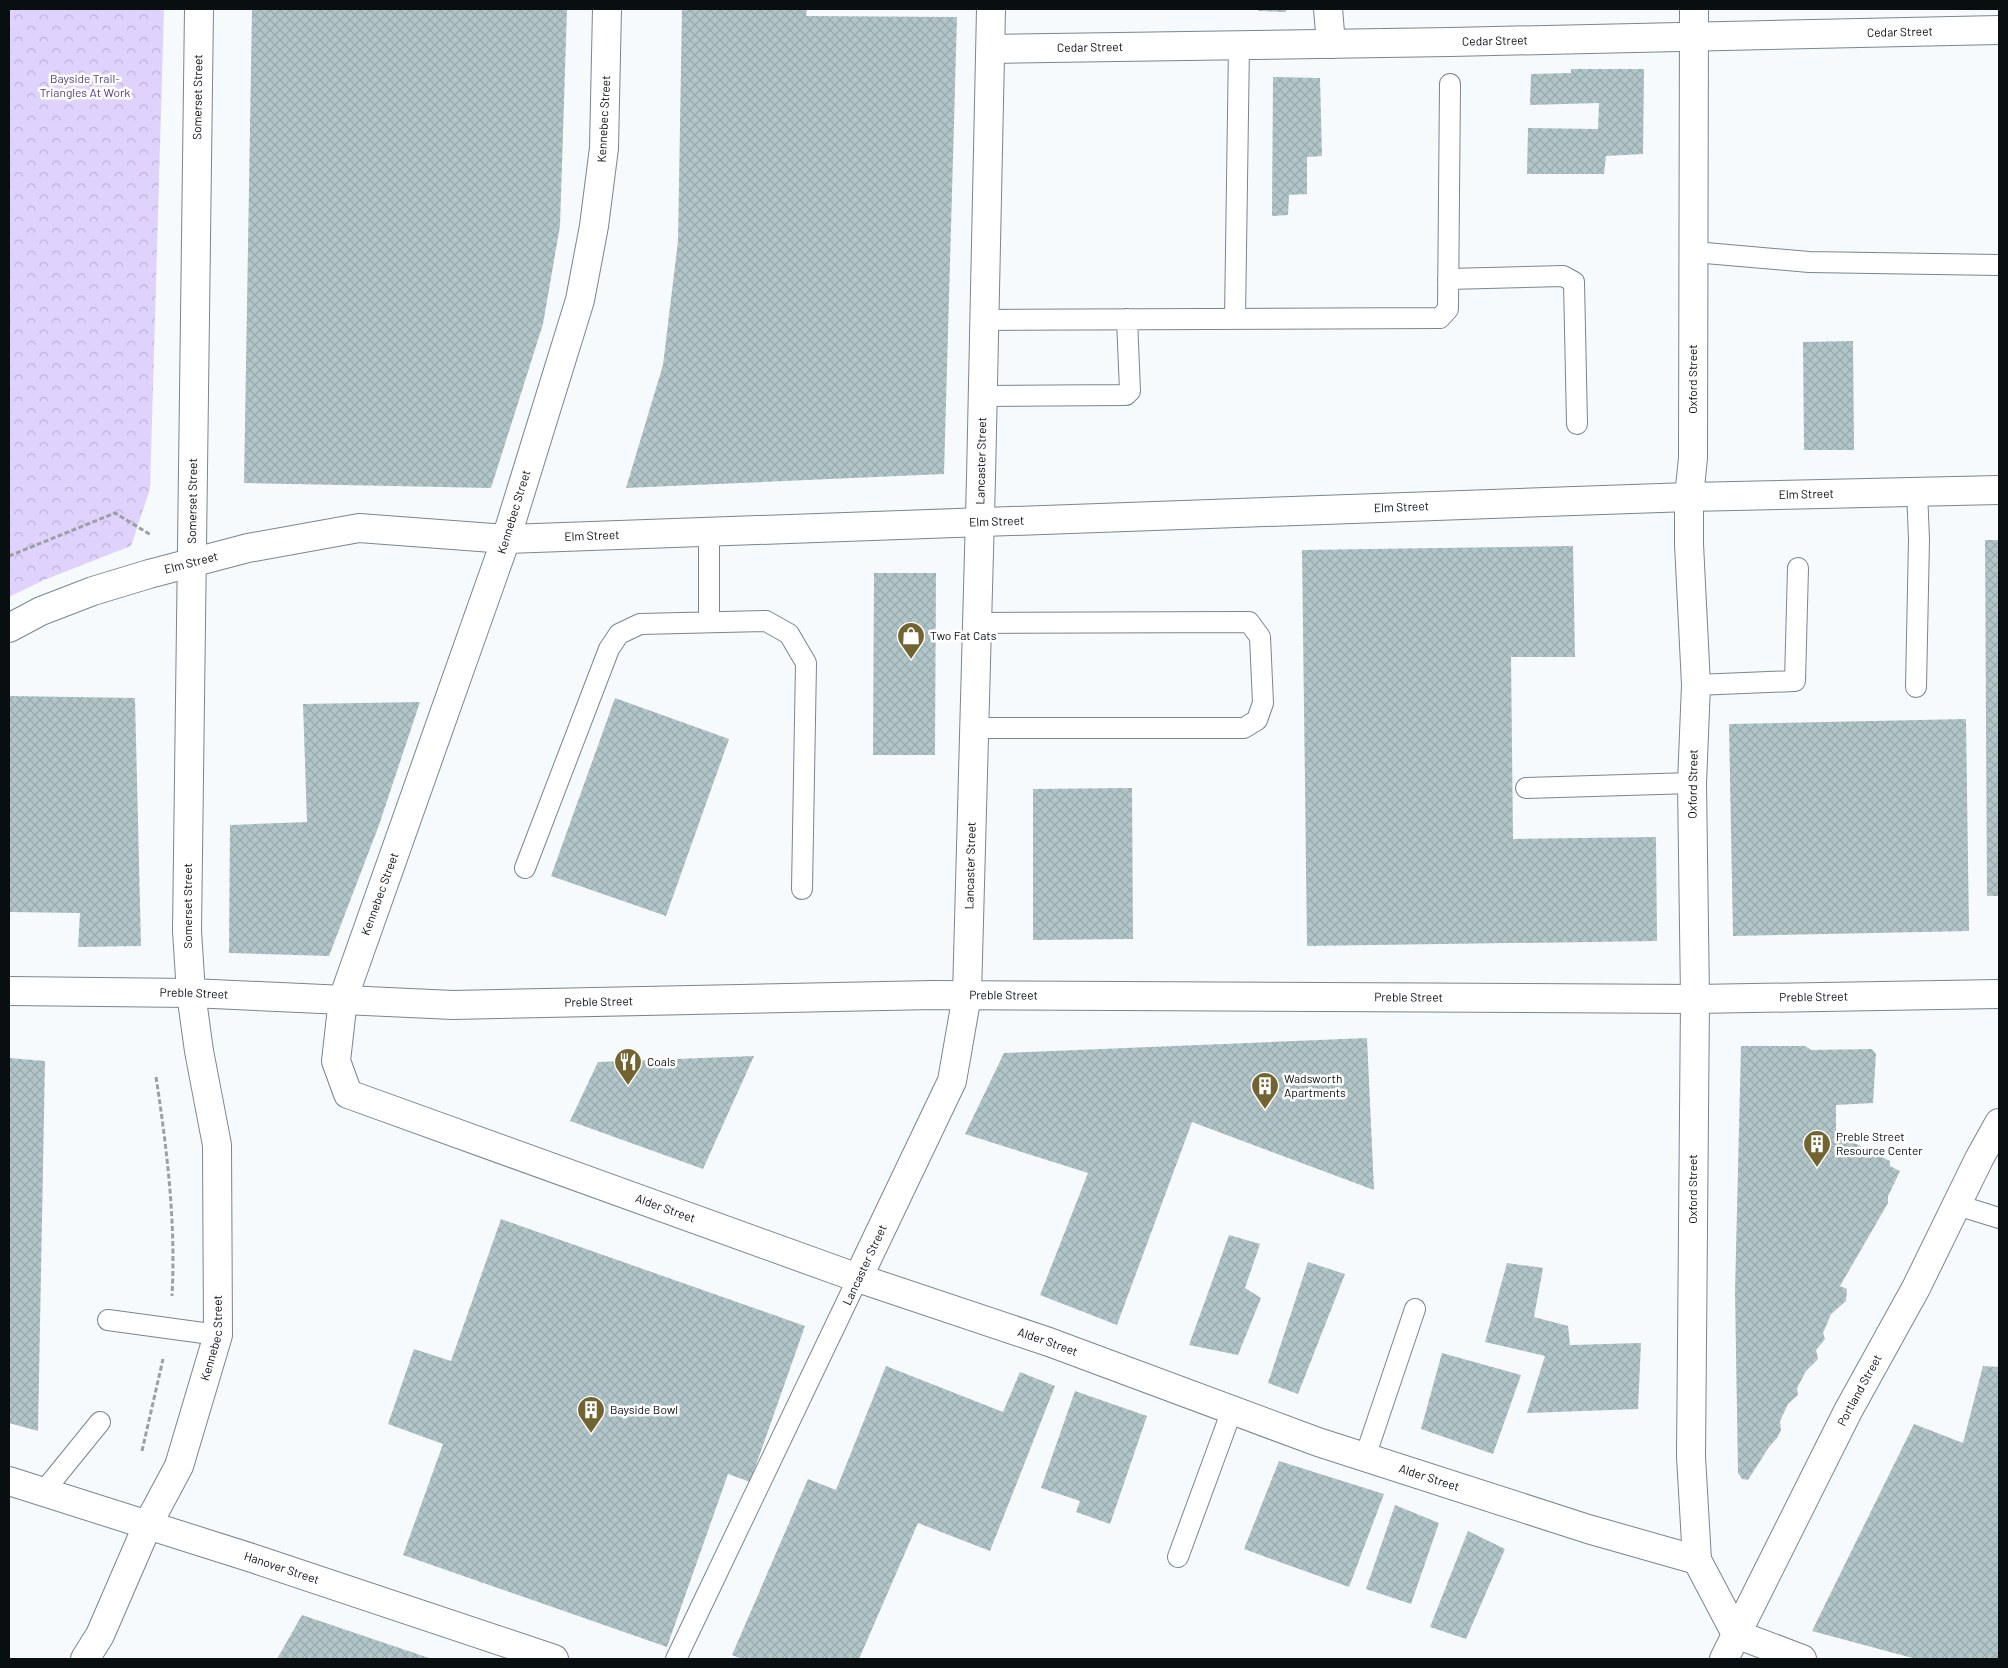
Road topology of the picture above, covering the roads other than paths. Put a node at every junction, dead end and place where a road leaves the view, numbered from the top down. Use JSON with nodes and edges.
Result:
{"nodes":[{"id":1,"x":199,"y":9,"type":"edge"},
{"id":2,"x":607,"y":9,"type":"edge"},
{"id":3,"x":991,"y":9,"type":"edge"},
{"id":4,"x":1328,"y":9,"type":"edge"},
{"id":5,"x":1694,"y":9,"type":"edge"},
{"id":6,"x":1999,"y":30,"type":"edge"},
{"id":7,"x":1694,"y":38,"type":"junction"},
{"id":8,"x":1331,"y":44,"type":"junction"},
{"id":9,"x":1239,"y":45,"type":"junction"},
{"id":10,"x":991,"y":48,"type":"junction"},
{"id":11,"x":1450,"y":84,"type":"dead end"},
{"id":12,"x":1694,"y":252,"type":"junction"},
{"id":13,"x":1999,"y":264,"type":"edge"},
{"id":14,"x":1448,"y":278,"type":"junction"},
{"id":15,"x":1127,"y":319,"type":"junction"},
{"id":16,"x":1235,"y":319,"type":"junction"},
{"id":17,"x":985,"y":320,"type":"junction"},
{"id":18,"x":983,"y":396,"type":"junction"},
{"id":19,"x":1577,"y":424,"type":"dead end"},
{"id":20,"x":1999,"y":490,"type":"edge"},
{"id":21,"x":1916,"y":491,"type":"junction"},
{"id":22,"x":1689,"y":497,"type":"junction"},
{"id":23,"x":979,"y":522,"type":"junction"},
{"id":24,"x":709,"y":532,"type":"junction"},
{"id":25,"x":506,"y":539,"type":"junction"},
{"id":26,"x":192,"y":562,"type":"junction"},
{"id":27,"x":1798,"y":568,"type":"dead end"},
{"id":28,"x":709,"y":622,"type":"junction"},
{"id":29,"x":976,"y":623,"type":"junction"},
{"id":30,"x":9,"y":628,"type":"edge"},
{"id":31,"x":1696,"y":685,"type":"junction"},
{"id":32,"x":1916,"y":687,"type":"dead end"},
{"id":33,"x":974,"y":728,"type":"junction"},
{"id":34,"x":1692,"y":783,"type":"junction"},
{"id":35,"x":1526,"y":788,"type":"dead end"},
{"id":36,"x":526,"y":868,"type":"dead end"},
{"id":37,"x":802,"y":889,"type":"dead end"},
{"id":38,"x":9,"y":991,"type":"edge"},
{"id":39,"x":191,"y":993,"type":"junction"},
{"id":40,"x":1999,"y":994,"type":"edge"},
{"id":41,"x":967,"y":995,"type":"junction"},
{"id":42,"x":343,"y":999,"type":"junction"},
{"id":43,"x":1695,"y":999,"type":"junction"},
{"id":44,"x":1999,"y":1123,"type":"edge"},
{"id":45,"x":1957,"y":1205,"type":"junction"},
{"id":46,"x":1999,"y":1218,"type":"edge"},
{"id":47,"x":858,"y":1278,"type":"junction"},
{"id":48,"x":1415,"y":1309,"type":"dead end"},
{"id":49,"x":108,"y":1320,"type":"dead end"},
{"id":50,"x":218,"y":1335,"type":"junction"},
{"id":51,"x":1232,"y":1410,"type":"junction"},
{"id":52,"x":100,"y":1422,"type":"dead end"},
{"id":53,"x":1365,"y":1457,"type":"junction"},
{"id":54,"x":9,"y":1481,"type":"edge"},
{"id":55,"x":44,"y":1491,"type":"junction"},
{"id":56,"x":148,"y":1524,"type":"junction"},
{"id":57,"x":1178,"y":1557,"type":"dead end"},
{"id":58,"x":1697,"y":1560,"type":"junction"},
{"id":59,"x":1736,"y":1634,"type":"junction"},
{"id":60,"x":85,"y":1659,"type":"edge"},
{"id":61,"x":554,"y":1659,"type":"edge"},
{"id":62,"x":676,"y":1659,"type":"edge"},
{"id":63,"x":1724,"y":1659,"type":"edge"},
{"id":64,"x":1802,"y":1659,"type":"edge"}],
"edges":[{"from":1,"to":26,"type":"street","name":"Somerset Street"},
{"from":2,"to":25,"type":"street","name":"Kennebec Street"},
{"from":3,"to":10,"type":"street","name":"Lancaster Street"},
{"from":4,"to":8,"type":"street"},
{"from":5,"to":7,"type":"street","name":"Oxford Street"},
{"from":6,"to":7,"type":"street","name":"Cedar Street"},
{"from":7,"to":8,"type":"street","name":"Cedar Street"},
{"from":7,"to":12,"type":"street","name":"Oxford Street"},
{"from":8,"to":9,"type":"street","name":"Cedar Street"},
{"from":9,"to":10,"type":"street","name":"Cedar Street"},
{"from":9,"to":16,"type":"lane"},
{"from":10,"to":17,"type":"street","name":"Lancaster Street"},
{"from":11,"to":14,"type":"lane"},
{"from":12,"to":13,"type":"lane"},
{"from":12,"to":22,"type":"street","name":"Oxford Street"},
{"from":14,"to":16,"type":"lane"},
{"from":14,"to":19,"type":"lane"},
{"from":15,"to":16,"type":"lane"},
{"from":15,"to":17,"type":"lane"},
{"from":15,"to":18,"type":"lane"},
{"from":17,"to":18,"type":"street","name":"Lancaster Street"},
{"from":18,"to":23,"type":"street","name":"Lancaster Street"},
{"from":20,"to":21,"type":"street","name":"Elm Street"},
{"from":21,"to":22,"type":"street","name":"Elm Street"},
{"from":21,"to":32,"type":"lane"},
{"from":22,"to":23,"type":"street","name":"Elm Street"},
{"from":22,"to":31,"type":"street","name":"Oxford Street"},
{"from":23,"to":24,"type":"street","name":"Elm Street"},
{"from":23,"to":29,"type":"street","name":"Lancaster Street"},
{"from":24,"to":25,"type":"street","name":"Elm Street"},
{"from":24,"to":28,"type":"lane"},
{"from":25,"to":26,"type":"street","name":"Elm Street"},
{"from":25,"to":42,"type":"street","name":"Kennebec Street"},
{"from":26,"to":30,"type":"street","name":"Elm Street"},
{"from":26,"to":39,"type":"street","name":"Somerset Street"},
{"from":27,"to":31,"type":"lane"},
{"from":28,"to":36,"type":"lane"},
{"from":28,"to":37,"type":"lane"},
{"from":29,"to":33,"type":"street","name":"Lancaster Street"},
{"from":29,"to":33,"type":"lane"},
{"from":31,"to":34,"type":"street","name":"Oxford Street"},
{"from":33,"to":41,"type":"street","name":"Lancaster Street"},
{"from":34,"to":35,"type":"lane"},
{"from":34,"to":43,"type":"street","name":"Oxford Street"},
{"from":38,"to":39,"type":"street","name":"Preble Street"},
{"from":39,"to":42,"type":"street","name":"Preble Street"},
{"from":39,"to":50,"type":"street","name":"Kennebec Street"},
{"from":40,"to":43,"type":"street","name":"Preble Street"},
{"from":41,"to":42,"type":"street","name":"Preble Street"},
{"from":41,"to":43,"type":"street","name":"Preble Street"},
{"from":41,"to":47,"type":"street","name":"Lancaster Street"},
{"from":42,"to":47,"type":"street","name":"Alder Street"},
{"from":43,"to":58,"type":"street","name":"Oxford Street"},
{"from":44,"to":45,"type":"street","name":"Portland Street"},
{"from":45,"to":46,"type":"lane"},
{"from":45,"to":59,"type":"street","name":"Portland Street"},
{"from":47,"to":51,"type":"street","name":"Alder Street"},
{"from":47,"to":62,"type":"lane","name":"Lancaster Street"},
{"from":48,"to":53,"type":"lane"},
{"from":49,"to":50,"type":"lane"},
{"from":50,"to":56,"type":"street","name":"Kennebec Street"},
{"from":51,"to":53,"type":"street","name":"Alder Street"},
{"from":51,"to":57,"type":"lane"},
{"from":52,"to":55,"type":"lane"},
{"from":53,"to":58,"type":"street","name":"Alder Street"},
{"from":54,"to":55,"type":"street","name":"Hanover Street"},
{"from":55,"to":56,"type":"street","name":"Hanover Street"},
{"from":56,"to":60,"type":"street","name":"Kennebec Street"},
{"from":56,"to":61,"type":"street","name":"Hanover Street"},
{"from":58,"to":59,"type":"street"},
{"from":59,"to":63,"type":"street","name":"Portland Street"},
{"from":59,"to":64,"type":"street"}]}
